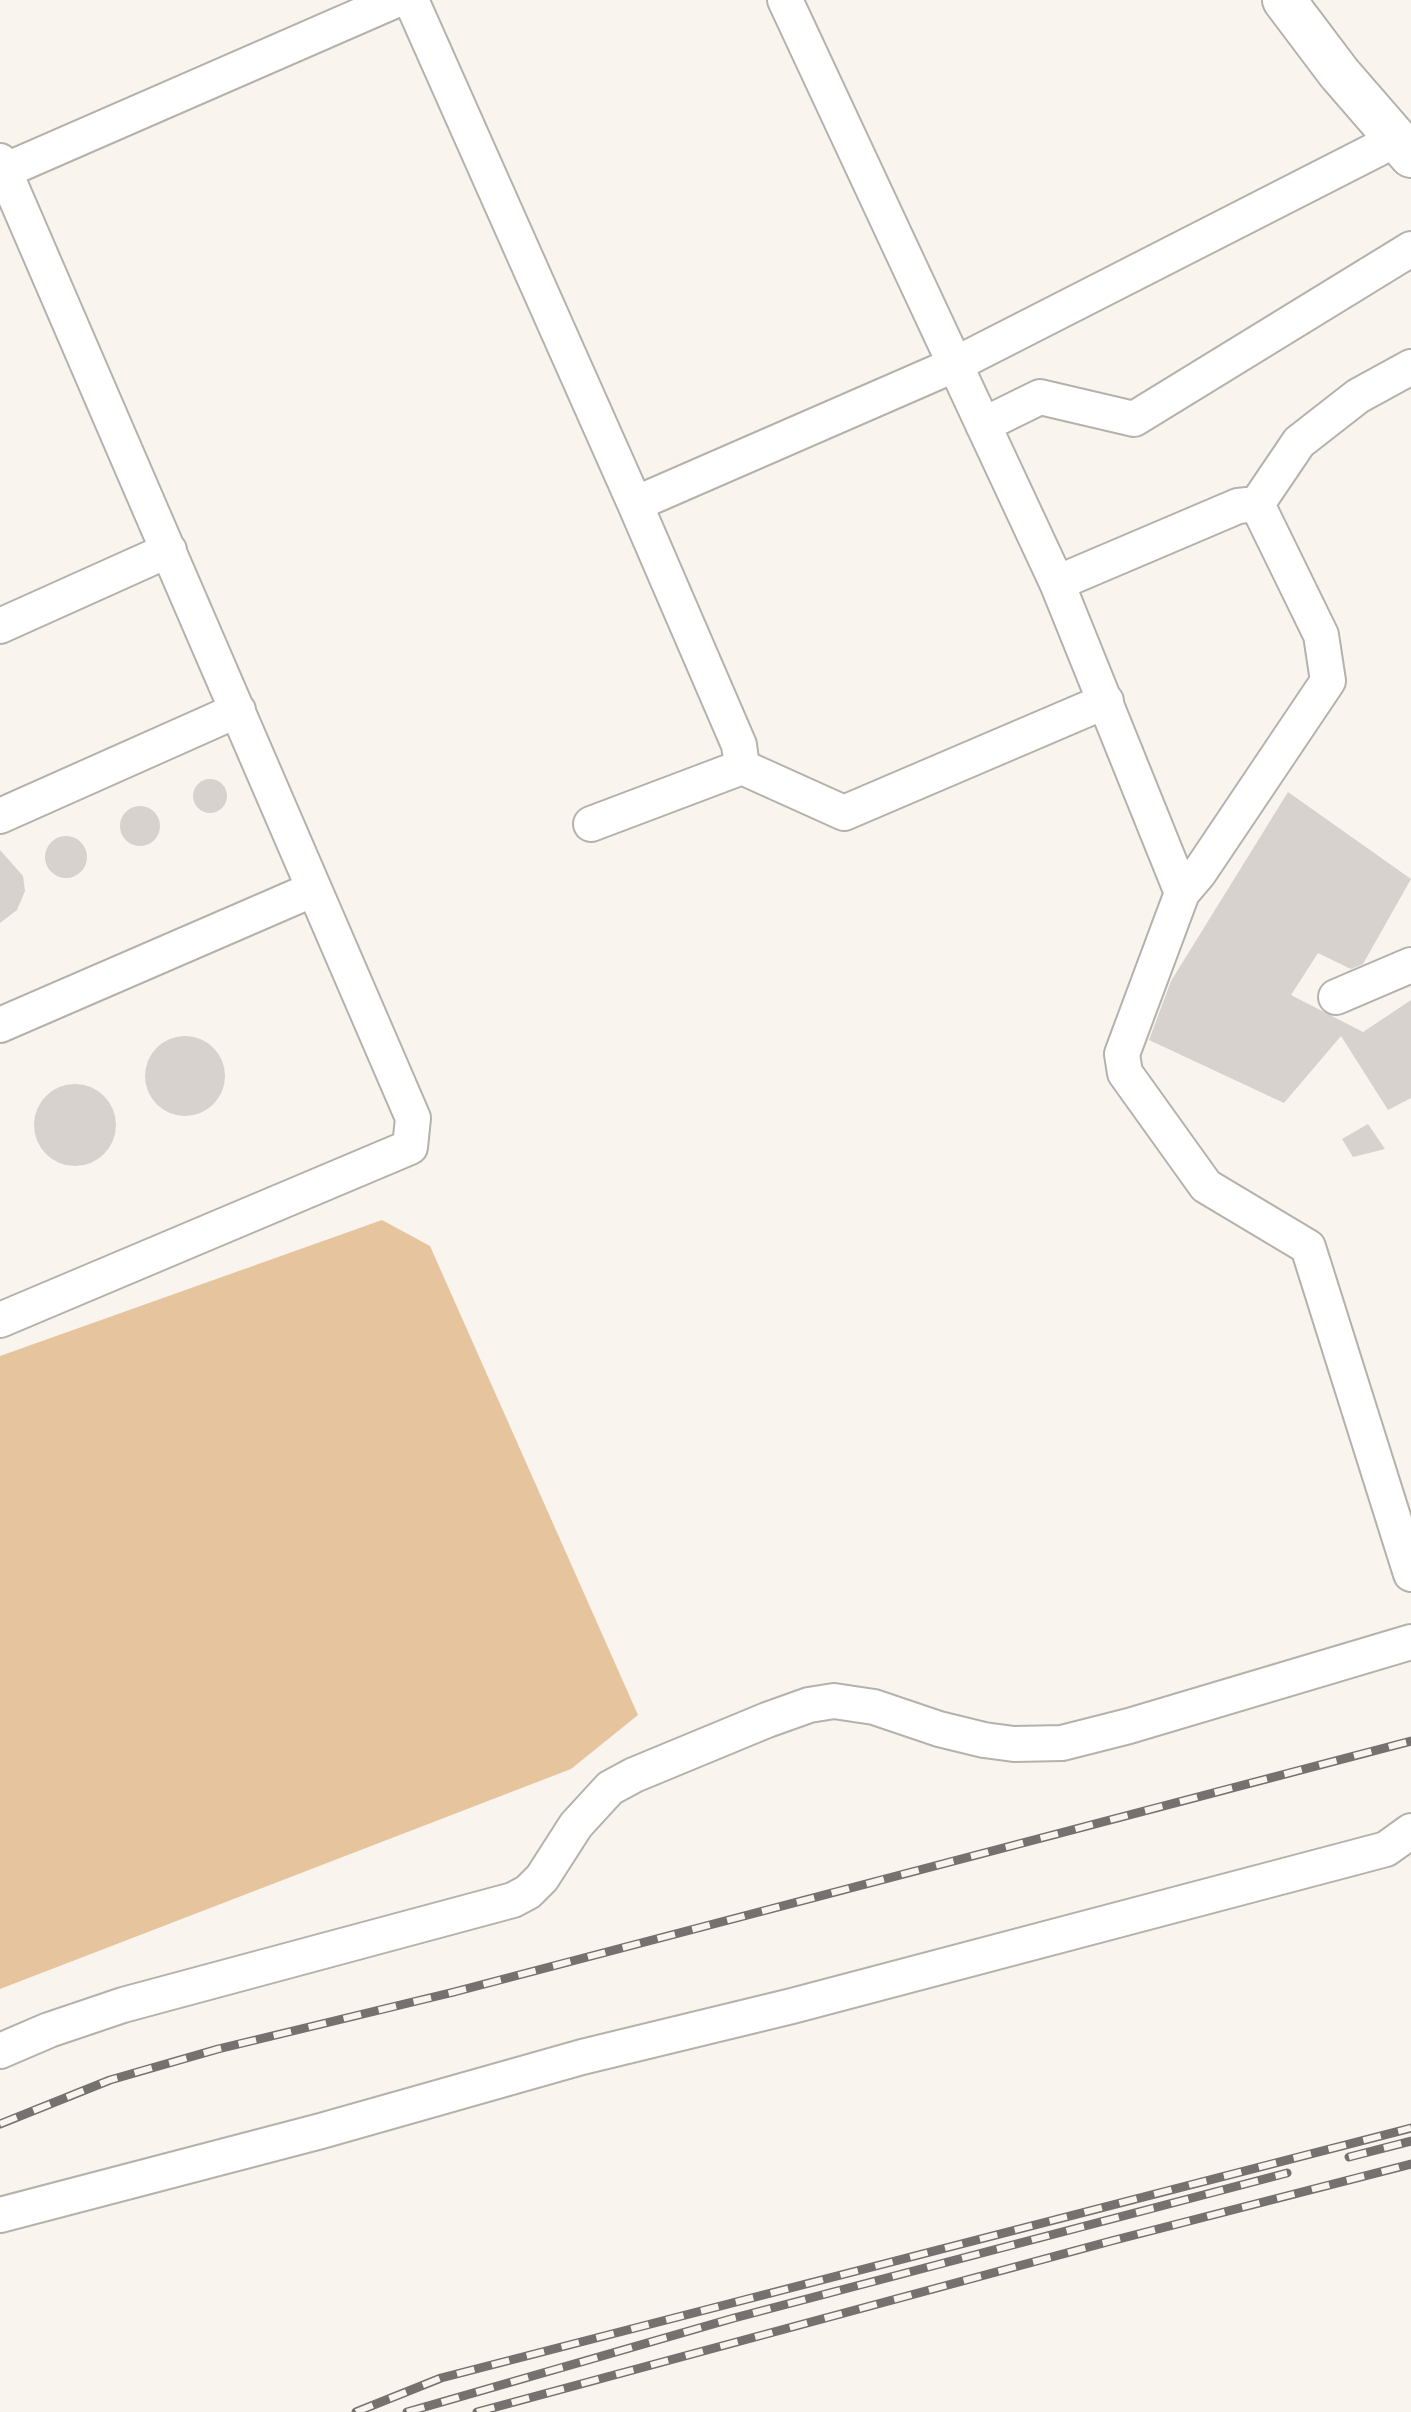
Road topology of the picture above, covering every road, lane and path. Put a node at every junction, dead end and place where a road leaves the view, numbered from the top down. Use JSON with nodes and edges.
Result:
{"nodes":[{"id":1,"x":396,"y":0,"type":"edge"},
{"id":2,"x":411,"y":0,"type":"edge"},
{"id":3,"x":785,"y":0,"type":"edge"},
{"id":4,"x":1284,"y":0,"type":"edge"},
{"id":5,"x":1404,"y":148,"type":"edge"},
{"id":6,"x":2,"y":166,"type":"edge"},
{"id":7,"x":1411,"y":249,"type":"edge"},
{"id":8,"x":954,"y":365,"type":"junction"},
{"id":9,"x":1411,"y":367,"type":"edge"},
{"id":10,"x":983,"y":425,"type":"junction"},
{"id":11,"x":635,"y":504,"type":"junction"},
{"id":12,"x":1257,"y":504,"type":"junction"},
{"id":13,"x":169,"y":550,"type":"junction"},
{"id":14,"x":1057,"y":583,"type":"junction"},
{"id":15,"x":0,"y":626,"type":"edge"},
{"id":16,"x":1106,"y":701,"type":"junction"},
{"id":17,"x":238,"y":710,"type":"junction"},
{"id":18,"x":742,"y":767,"type":"junction"},
{"id":19,"x":0,"y":816,"type":"edge"},
{"id":20,"x":591,"y":824,"type":"dead end"},
{"id":21,"x":314,"y":889,"type":"junction"},
{"id":22,"x":1182,"y":893,"type":"junction"},
{"id":23,"x":1411,"y":965,"type":"edge"},
{"id":24,"x":1336,"y":997,"type":"dead end"},
{"id":25,"x":0,"y":1025,"type":"edge"},
{"id":26,"x":0,"y":1320,"type":"edge"},
{"id":27,"x":1411,"y":1574,"type":"edge"},
{"id":28,"x":1411,"y":1642,"type":"edge"},
{"id":29,"x":1411,"y":1831,"type":"edge"},
{"id":30,"x":0,"y":2051,"type":"edge"},
{"id":31,"x":0,"y":2215,"type":"edge"}],
"edges":[{"from":1,"to":6,"type":"street"},
{"from":2,"to":11,"type":"street"},
{"from":3,"to":8,"type":"street"},
{"from":4,"to":5,"type":"main road"},
{"from":5,"to":8,"type":"street"},
{"from":6,"to":13,"type":"street"},
{"from":7,"to":10,"type":"street"},
{"from":8,"to":10,"type":"street"},
{"from":8,"to":11,"type":"street"},
{"from":9,"to":12,"type":"street"},
{"from":10,"to":14,"type":"street"},
{"from":11,"to":18,"type":"street"},
{"from":12,"to":14,"type":"street"},
{"from":12,"to":22,"type":"street"},
{"from":13,"to":15,"type":"street"},
{"from":13,"to":17,"type":"street"},
{"from":14,"to":16,"type":"street"},
{"from":16,"to":18,"type":"street"},
{"from":16,"to":22,"type":"street"},
{"from":17,"to":19,"type":"street"},
{"from":17,"to":21,"type":"street"},
{"from":18,"to":20,"type":"street"},
{"from":21,"to":25,"type":"street"},
{"from":21,"to":26,"type":"street"},
{"from":22,"to":27,"type":"street"},
{"from":23,"to":24,"type":"street"},
{"from":28,"to":30,"type":"street"},
{"from":29,"to":31,"type":"street"}]}
